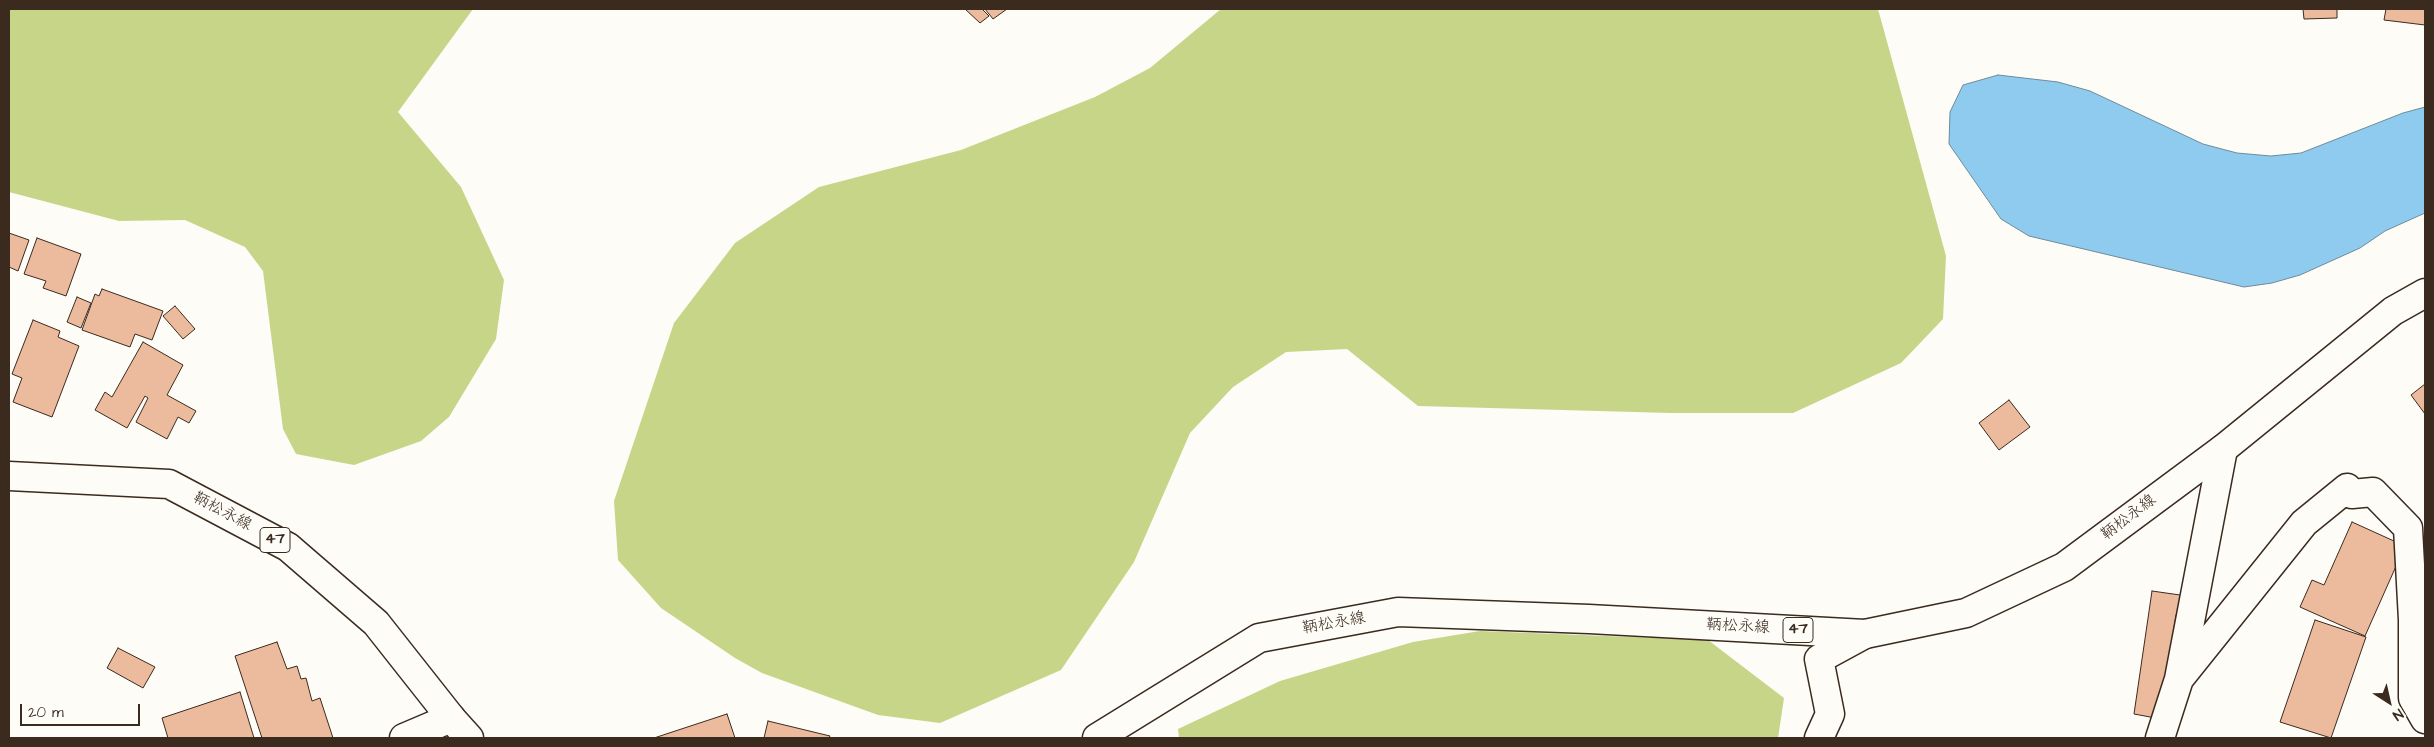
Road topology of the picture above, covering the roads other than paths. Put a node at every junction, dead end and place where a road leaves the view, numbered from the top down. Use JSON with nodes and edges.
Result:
{"nodes":[{"id":1,"x":2425,"y":293,"type":"edge"},
{"id":2,"x":2223,"y":449,"type":"junction"},
{"id":3,"x":9,"y":476,"type":"edge"},
{"id":4,"x":1865,"y":634,"type":"junction"},
{"id":5,"x":2179,"y":678,"type":"junction"},
{"id":6,"x":2421,"y":705,"type":"edge"},
{"id":7,"x":450,"y":718,"type":"junction"},
{"id":8,"x":404,"y":738,"type":"edge"},
{"id":9,"x":469,"y":738,"type":"edge"},
{"id":10,"x":1096,"y":738,"type":"edge"},
{"id":11,"x":1819,"y":738,"type":"edge"},
{"id":12,"x":2160,"y":738,"type":"edge"}],
"edges":[{"from":1,"to":2,"type":"main road","name":"鞆松永線","number":"47"},
{"from":2,"to":4,"type":"main road","name":"鞆松永線","number":"47"},
{"from":2,"to":5,"type":"main road"},
{"from":3,"to":7,"type":"main road","name":"鞆松永線","number":"47"},
{"from":4,"to":10,"type":"main road","name":"鞆松永線","number":"47"},
{"from":4,"to":11,"type":"main road"},
{"from":5,"to":6,"type":"main road"},
{"from":5,"to":12,"type":"main road"},
{"from":7,"to":8,"type":"main road"},
{"from":7,"to":9,"type":"main road","name":"鞆松永線","number":"47"}]}
